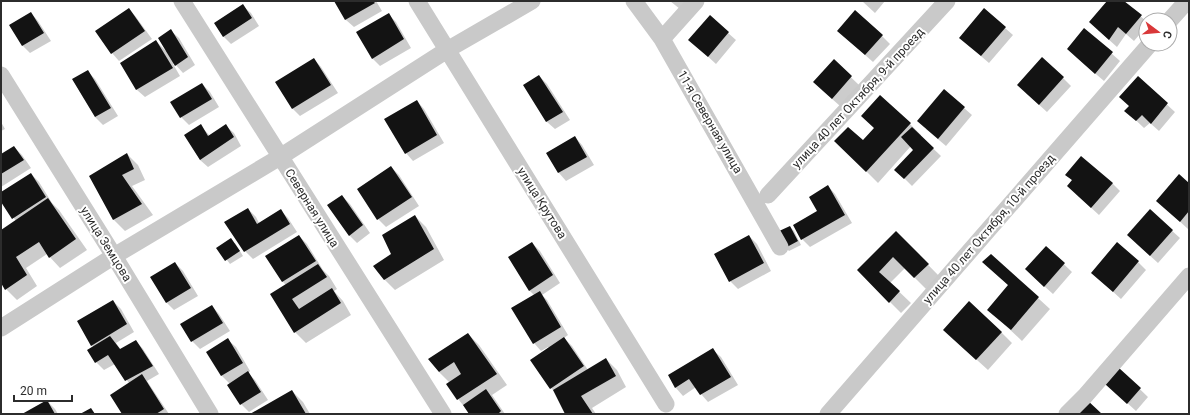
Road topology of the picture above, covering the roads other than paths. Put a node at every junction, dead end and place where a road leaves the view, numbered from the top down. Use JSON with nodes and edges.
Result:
{"nodes":[{"id":1,"x":182,"y":1,"type":"edge"},
{"id":2,"x":417,"y":1,"type":"edge"},
{"id":3,"x":532,"y":1,"type":"edge"},
{"id":4,"x":634,"y":1,"type":"edge"},
{"id":5,"x":696,"y":1,"type":"edge"},
{"id":6,"x":947,"y":1,"type":"edge"},
{"id":7,"x":1187,"y":1,"type":"edge"},
{"id":8,"x":1177,"y":12,"type":"edge"},
{"id":9,"x":662,"y":39,"type":"junction"},
{"id":10,"x":447,"y":50,"type":"junction"},
{"id":11,"x":1143,"y":52,"type":"edge"},
{"id":12,"x":1,"y":75,"type":"edge"},
{"id":13,"x":280,"y":157,"type":"junction"},
{"id":14,"x":768,"y":195,"type":"dead end"},
{"id":15,"x":780,"y":247,"type":"dead end"},
{"id":16,"x":114,"y":256,"type":"junction"},
{"id":17,"x":1189,"y":276,"type":"edge"},
{"id":18,"x":1,"y":328,"type":"edge"},
{"id":19,"x":666,"y":404,"type":"dead end"},
{"id":20,"x":210,"y":414,"type":"edge"},
{"id":21,"x":443,"y":414,"type":"edge"},
{"id":22,"x":828,"y":414,"type":"edge"},
{"id":23,"x":1067,"y":414,"type":"edge"}],
"edges":[{"from":1,"to":13,"type":"street","name":"Северная улица"},
{"from":2,"to":10,"type":"street","name":"улица Крутова"},
{"from":3,"to":10,"type":"street"},
{"from":4,"to":9,"type":"street","name":"11-я Северная улица"},
{"from":5,"to":9,"type":"street"},
{"from":6,"to":14,"type":"street","name":"улица 40 лет Октября, 9-й проезд"},
{"from":7,"to":8,"type":"street"},
{"from":9,"to":15,"type":"street","name":"11-я Северная улица"},
{"from":10,"to":13,"type":"street"},
{"from":10,"to":19,"type":"street","name":"улица Крутова"},
{"from":11,"to":22,"type":"street","name":"улица 40 лет Октября, 10-й проезд"},
{"from":12,"to":16,"type":"street","name":"улица Земцова"},
{"from":13,"to":16,"type":"street"},
{"from":13,"to":21,"type":"street","name":"Северная улица"},
{"from":16,"to":18,"type":"street"},
{"from":16,"to":20,"type":"street","name":"улица Земцова"},
{"from":17,"to":23,"type":"street"}]}
